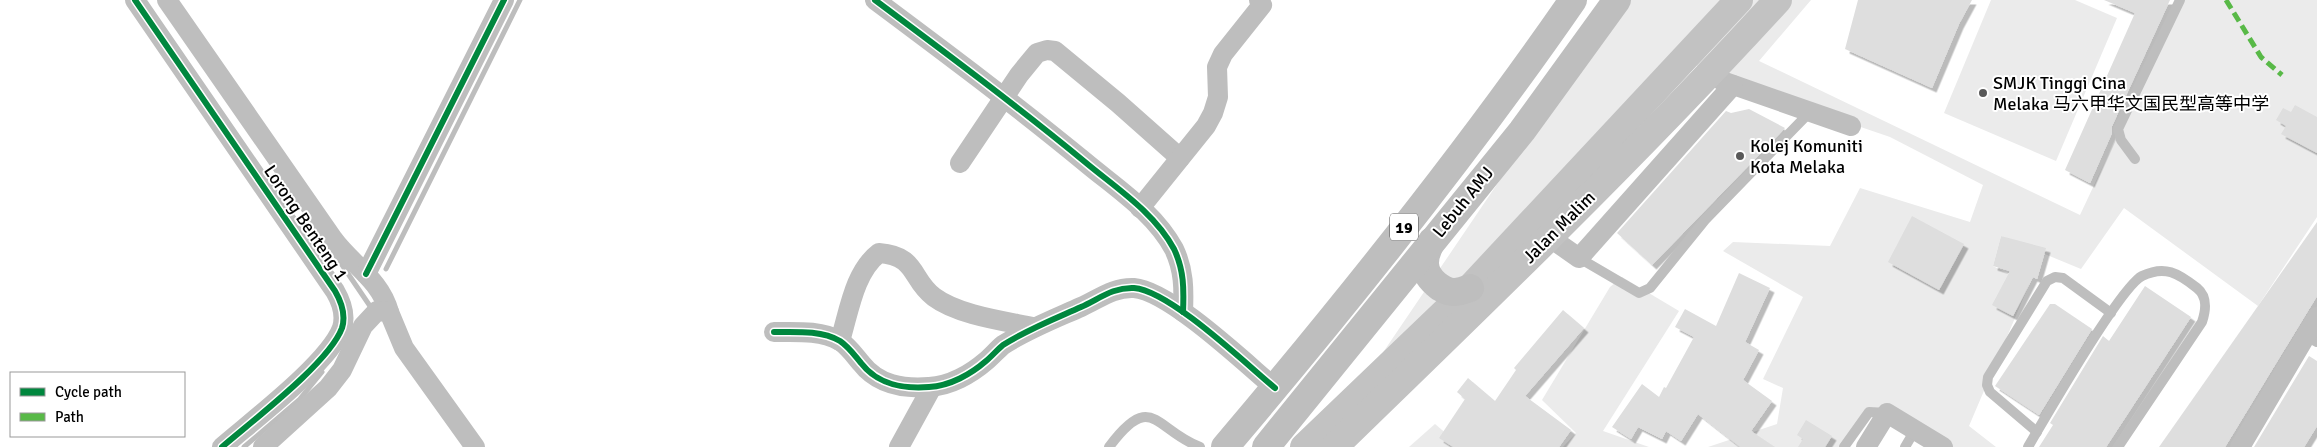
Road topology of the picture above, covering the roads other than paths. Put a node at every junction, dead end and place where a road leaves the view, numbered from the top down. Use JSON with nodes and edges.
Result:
{"nodes":[{"id":1,"x":135,"y":0,"type":"edge"},
{"id":2,"x":168,"y":0,"type":"edge"},
{"id":3,"x":504,"y":0,"type":"edge"},
{"id":4,"x":875,"y":0,"type":"edge"},
{"id":5,"x":1259,"y":0,"type":"edge"},
{"id":6,"x":1573,"y":0,"type":"edge"},
{"id":7,"x":1617,"y":0,"type":"edge"},
{"id":8,"x":1739,"y":0,"type":"edge"},
{"id":9,"x":1778,"y":0,"type":"edge"},
{"id":10,"x":2180,"y":0,"type":"edge"},
{"id":11,"x":1721,"y":80,"type":"junction"},
{"id":12,"x":1005,"y":96,"type":"junction"},
{"id":13,"x":1810,"y":112,"type":"junction"},
{"id":14,"x":1851,"y":126,"type":"dead end"},
{"id":15,"x":1180,"y":158,"type":"junction"},
{"id":16,"x":2135,"y":159,"type":"dead end"},
{"id":17,"x":960,"y":163,"type":"dead end"},
{"id":18,"x":1140,"y":208,"type":"junction"},
{"id":19,"x":1549,"y":237,"type":"junction"},
{"id":20,"x":1432,"y":240,"type":"junction"},
{"id":21,"x":1579,"y":258,"type":"junction"},
{"id":22,"x":366,"y":274,"type":"junction"},
{"id":23,"x":1470,"y":288,"type":"junction"},
{"id":24,"x":383,"y":312,"type":"junction"},
{"id":25,"x":1183,"y":312,"type":"junction"},
{"id":26,"x":2111,"y":314,"type":"junction"},
{"id":27,"x":2317,"y":317,"type":"edge"},
{"id":28,"x":1034,"y":327,"type":"junction"},
{"id":29,"x":354,"y":330,"type":"junction"},
{"id":30,"x":774,"y":332,"type":"dead end"},
{"id":31,"x":2312,"y":339,"type":"edge"},
{"id":32,"x":840,"y":341,"type":"junction"},
{"id":33,"x":1351,"y":343,"type":"junction"},
{"id":34,"x":932,"y":387,"type":"junction"},
{"id":35,"x":1275,"y":388,"type":"junction"},
{"id":36,"x":1887,"y":413,"type":"junction"},
{"id":37,"x":2037,"y":432,"type":"junction"},
{"id":38,"x":1910,"y":439,"type":"edge"},
{"id":39,"x":222,"y":447,"type":"edge"},
{"id":40,"x":263,"y":447,"type":"edge"},
{"id":41,"x":475,"y":447,"type":"edge"},
{"id":42,"x":899,"y":447,"type":"edge"},
{"id":43,"x":1108,"y":447,"type":"edge"},
{"id":44,"x":1200,"y":447,"type":"edge"},
{"id":45,"x":1225,"y":447,"type":"edge"},
{"id":46,"x":1266,"y":447,"type":"edge"},
{"id":47,"x":1284,"y":447,"type":"edge"},
{"id":48,"x":1304,"y":447,"type":"edge"},
{"id":49,"x":1334,"y":447,"type":"edge"},
{"id":50,"x":1844,"y":447,"type":"edge"},
{"id":51,"x":1866,"y":447,"type":"edge"},
{"id":52,"x":1943,"y":447,"type":"edge"},
{"id":53,"x":2028,"y":447,"type":"edge"},
{"id":54,"x":2118,"y":447,"type":"edge"},
{"id":55,"x":2240,"y":447,"type":"edge"}],
"edges":[{"from":1,"to":29,"type":"street","name":"Lorong Benteng 1"},
{"from":2,"to":22,"type":"street"},
{"from":3,"to":22,"type":"street"},
{"from":4,"to":12,"type":"street"},
{"from":5,"to":15,"type":"street"},
{"from":6,"to":35,"type":"highway","name":"Lebuh AMJ","number":"19"},
{"from":7,"to":20,"type":"highway","name":"Lebuh AMJ","number":"19"},
{"from":8,"to":23,"type":"main road","name":"Jalan Malim"},
{"from":9,"to":11,"type":"main road","name":"Jalan Malim"},
{"from":10,"to":16,"type":"lane"},
{"from":11,"to":13,"type":"street"},
{"from":11,"to":19,"type":"main road","name":"Jalan Malim"},
{"from":11,"to":21,"type":"street"},
{"from":12,"to":15,"type":"street"},
{"from":12,"to":17,"type":"street"},
{"from":12,"to":18,"type":"street"},
{"from":13,"to":14,"type":"street"},
{"from":13,"to":21,"type":"lane"},
{"from":15,"to":18,"type":"street"},
{"from":18,"to":25,"type":"street"},
{"from":19,"to":21,"type":"street"},
{"from":19,"to":49,"type":"main road","name":"Jalan Malim"},
{"from":20,"to":23,"type":"highway"},
{"from":20,"to":33,"type":"highway","name":"Lebuh AMJ","number":"19"},
{"from":22,"to":24,"type":"street"},
{"from":23,"to":48,"type":"main road","name":"Jalan Malim"},
{"from":24,"to":29,"type":"street"},
{"from":24,"to":41,"type":"street"},
{"from":25,"to":28,"type":"street"},
{"from":25,"to":35,"type":"street"},
{"from":26,"to":37,"type":"lane"},
{"from":26,"to":37,"type":"lane"},
{"from":26,"to":54,"type":"lane"},
{"from":27,"to":31,"type":"street"},
{"from":28,"to":32,"type":"street"},
{"from":28,"to":34,"type":"street"},
{"from":29,"to":39,"type":"street"},
{"from":29,"to":40,"type":"street"},
{"from":30,"to":32,"type":"street"},
{"from":31,"to":55,"type":"street"},
{"from":32,"to":34,"type":"street"},
{"from":33,"to":46,"type":"highway","name":"Lebuh AMJ","number":"19"},
{"from":33,"to":47,"type":"highway"},
{"from":34,"to":42,"type":"street"},
{"from":35,"to":45,"type":"highway","name":"Lebuh AMJ","number":"19"},
{"from":36,"to":38,"type":"street"},
{"from":36,"to":50,"type":"lane"},
{"from":36,"to":51,"type":"street"},
{"from":37,"to":53,"type":"lane"},
{"from":38,"to":52,"type":"street"},
{"from":43,"to":44,"type":"lane"}]}
